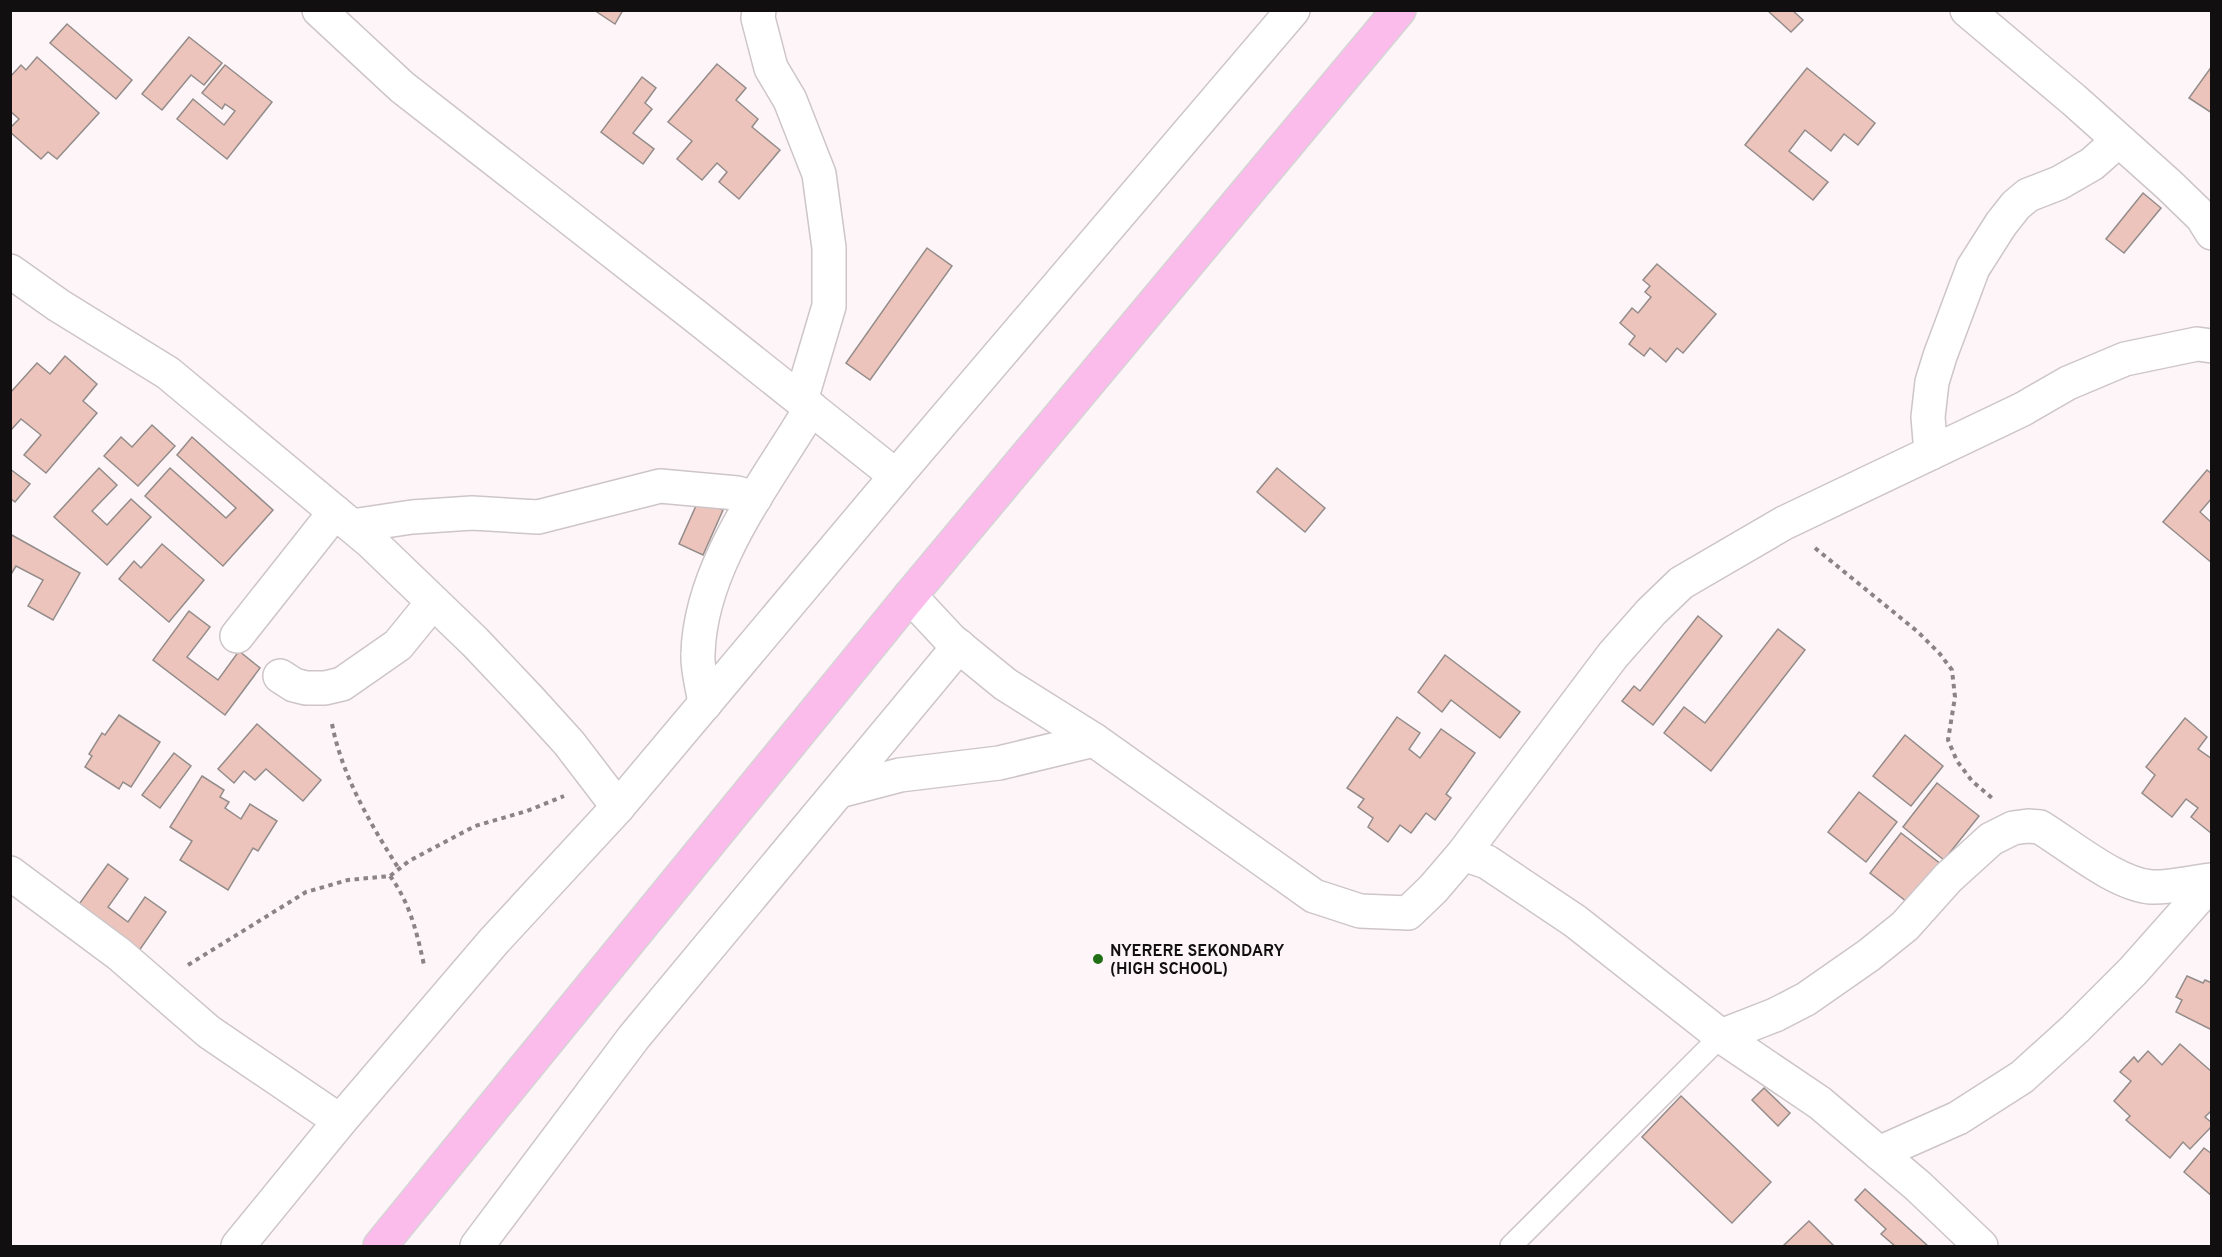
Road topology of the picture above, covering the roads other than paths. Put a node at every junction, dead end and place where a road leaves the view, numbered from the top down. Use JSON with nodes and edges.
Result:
{"nodes":[{"id":1,"x":319,"y":10,"type":"edge"},
{"id":2,"x":759,"y":10,"type":"edge"},
{"id":3,"x":1293,"y":10,"type":"edge"},
{"id":4,"x":1399,"y":10,"type":"edge"},
{"id":5,"x":1967,"y":10,"type":"edge"},
{"id":6,"x":2118,"y":141,"type":"junction"},
{"id":7,"x":2211,"y":233,"type":"edge"},
{"id":8,"x":10,"y":271,"type":"edge"},
{"id":9,"x":2211,"y":346,"type":"edge"},
{"id":10,"x":806,"y":404,"type":"junction"},
{"id":11,"x":1931,"y":453,"type":"junction"},
{"id":12,"x":896,"y":476,"type":"junction"},
{"id":13,"x":756,"y":498,"type":"junction"},
{"id":14,"x":344,"y":519,"type":"junction"},
{"id":15,"x":910,"y":596,"type":"junction"},
{"id":16,"x":433,"y":602,"type":"junction"},
{"id":17,"x":237,"y":636,"type":"dead end"},
{"id":18,"x":959,"y":646,"type":"junction"},
{"id":19,"x":280,"y":676,"type":"dead end"},
{"id":20,"x":705,"y":704,"type":"junction"},
{"id":21,"x":1094,"y":740,"type":"junction"},
{"id":22,"x":839,"y":791,"type":"junction"},
{"id":23,"x":608,"y":795,"type":"junction"},
{"id":24,"x":1463,"y":854,"type":"junction"},
{"id":25,"x":10,"y":873,"type":"edge"},
{"id":26,"x":2211,"y":881,"type":"edge"},
{"id":27,"x":1721,"y":1035,"type":"junction"},
{"id":28,"x":340,"y":1121,"type":"junction"},
{"id":29,"x":1879,"y":1153,"type":"junction"},
{"id":30,"x":238,"y":1246,"type":"edge"},
{"id":31,"x":380,"y":1246,"type":"edge"},
{"id":32,"x":477,"y":1246,"type":"edge"},
{"id":33,"x":1511,"y":1246,"type":"edge"},
{"id":34,"x":1982,"y":1246,"type":"edge"}],
"edges":[{"from":1,"to":10,"type":"street"},
{"from":2,"to":10,"type":"street"},
{"from":3,"to":12,"type":"street"},
{"from":4,"to":15,"type":"highway"},
{"from":5,"to":6,"type":"street"},
{"from":6,"to":7,"type":"street"},
{"from":6,"to":11,"type":"street"},
{"from":8,"to":14,"type":"street"},
{"from":9,"to":11,"type":"street"},
{"from":10,"to":12,"type":"street"},
{"from":10,"to":13,"type":"street"},
{"from":11,"to":24,"type":"street"},
{"from":12,"to":20,"type":"street"},
{"from":13,"to":14,"type":"street"},
{"from":13,"to":20,"type":"street"},
{"from":14,"to":16,"type":"street"},
{"from":14,"to":17,"type":"street"},
{"from":15,"to":18,"type":"street"},
{"from":15,"to":31,"type":"highway"},
{"from":16,"to":19,"type":"street"},
{"from":16,"to":23,"type":"street"},
{"from":18,"to":21,"type":"street"},
{"from":18,"to":22,"type":"street"},
{"from":20,"to":23,"type":"street"},
{"from":21,"to":22,"type":"street"},
{"from":21,"to":24,"type":"street"},
{"from":22,"to":32,"type":"street"},
{"from":23,"to":28,"type":"street"},
{"from":24,"to":27,"type":"street"},
{"from":25,"to":28,"type":"street"},
{"from":26,"to":27,"type":"street"},
{"from":26,"to":29,"type":"street"},
{"from":27,"to":29,"type":"street"},
{"from":27,"to":33,"type":"lane"},
{"from":28,"to":30,"type":"street"},
{"from":29,"to":34,"type":"street"}]}
